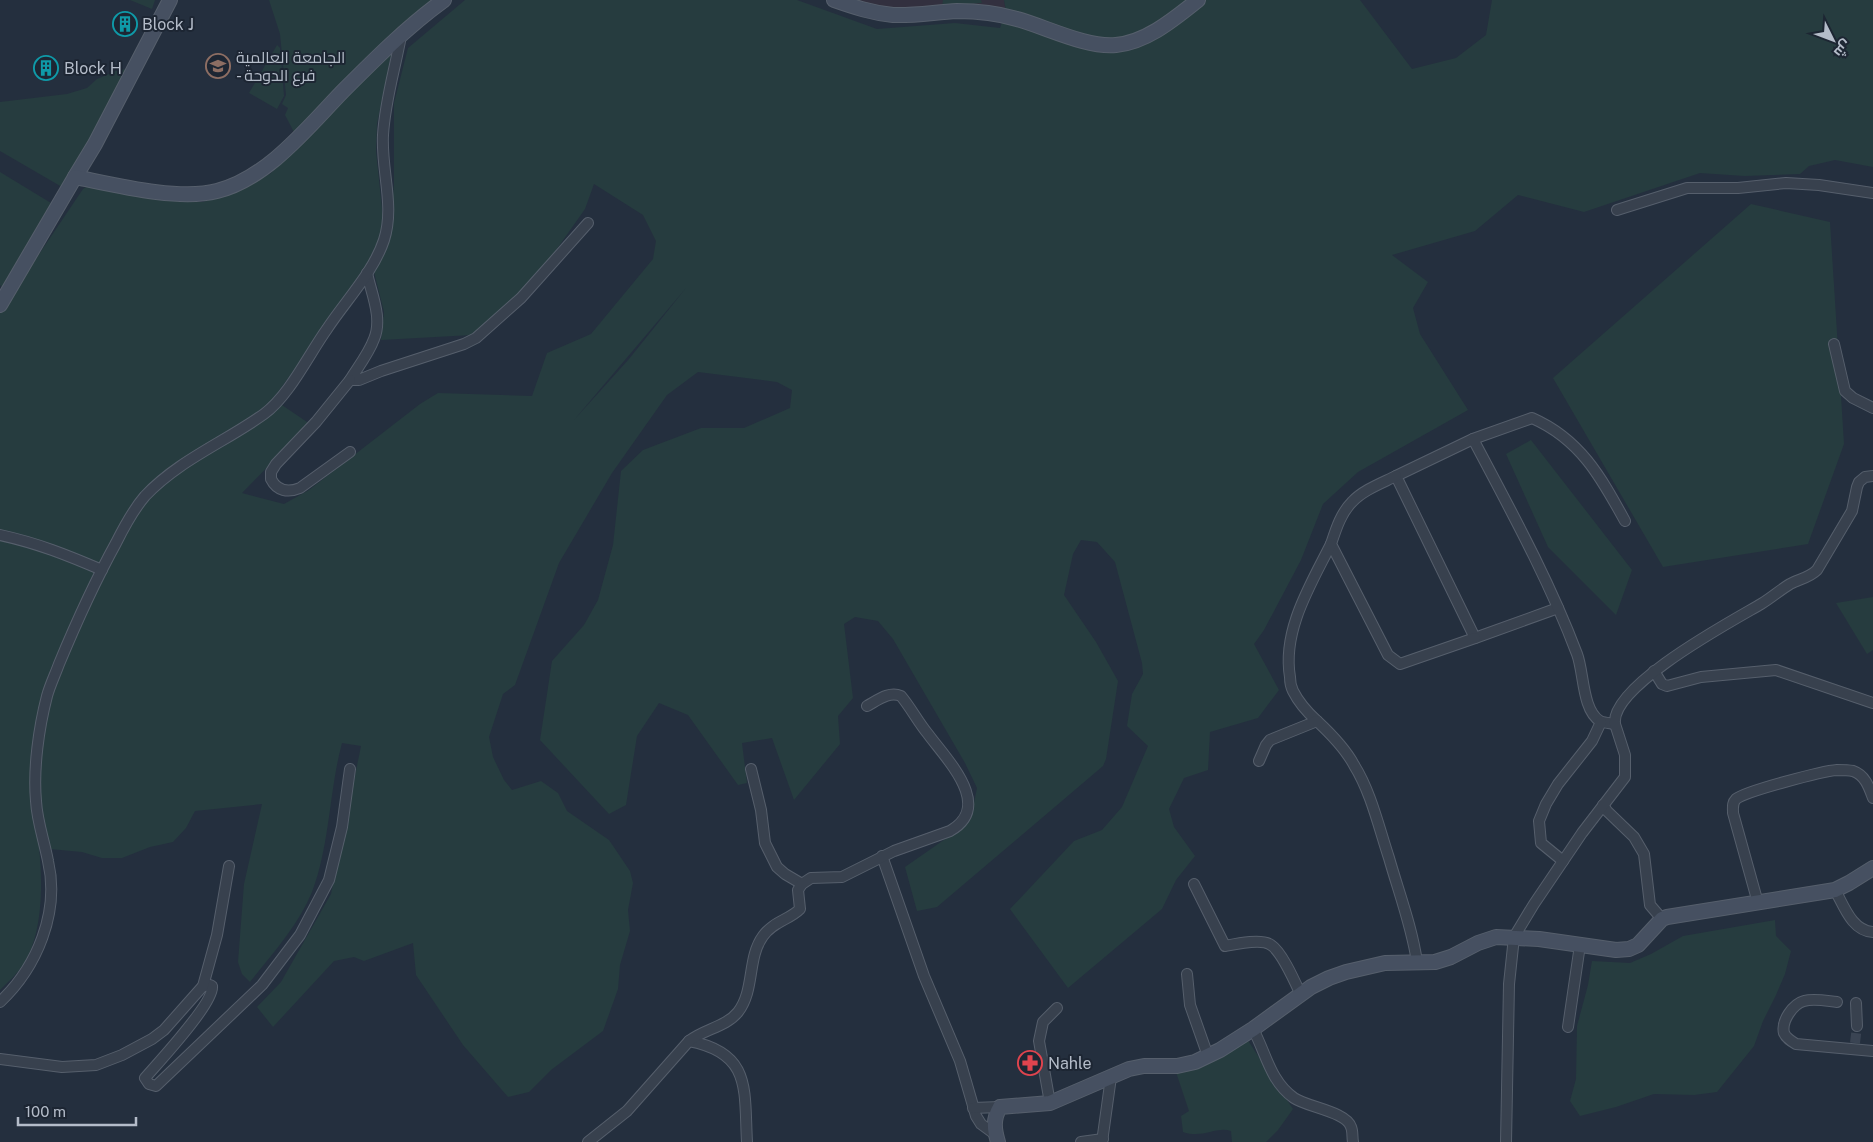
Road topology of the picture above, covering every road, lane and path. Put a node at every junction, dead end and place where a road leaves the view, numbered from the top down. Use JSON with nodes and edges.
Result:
{"nodes":[{"id":1,"x":170,"y":0,"type":"edge"},
{"id":2,"x":444,"y":0,"type":"edge"},
{"id":3,"x":834,"y":0,"type":"edge"},
{"id":4,"x":1198,"y":0,"type":"edge"},
{"id":5,"x":401,"y":36,"type":"junction"},
{"id":6,"x":75,"y":177,"type":"junction"},
{"id":7,"x":1873,"y":193,"type":"edge"},
{"id":8,"x":1617,"y":210,"type":"dead end"},
{"id":9,"x":588,"y":222,"type":"dead end"},
{"id":10,"x":367,"y":273,"type":"junction"},
{"id":11,"x":0,"y":304,"type":"edge"},
{"id":12,"x":1834,"y":344,"type":"dead end"},
{"id":13,"x":350,"y":380,"type":"junction"},
{"id":14,"x":1873,"y":408,"type":"edge"},
{"id":15,"x":1473,"y":438,"type":"junction"},
{"id":16,"x":350,"y":452,"type":"dead end"},
{"id":17,"x":1396,"y":476,"type":"junction"},
{"id":18,"x":1873,"y":476,"type":"edge"},
{"id":19,"x":1625,"y":521,"type":"dead end"},
{"id":20,"x":0,"y":535,"type":"edge"},
{"id":21,"x":1331,"y":544,"type":"junction"},
{"id":22,"x":102,"y":570,"type":"junction"},
{"id":23,"x":1558,"y":608,"type":"junction"},
{"id":24,"x":1474,"y":638,"type":"junction"},
{"id":25,"x":1654,"y":671,"type":"junction"},
{"id":26,"x":1873,"y":703,"type":"edge"},
{"id":27,"x":867,"y":706,"type":"dead end"},
{"id":28,"x":1317,"y":721,"type":"junction"},
{"id":29,"x":1601,"y":722,"type":"junction"},
{"id":30,"x":1614,"y":724,"type":"junction"},
{"id":31,"x":1259,"y":761,"type":"dead end"},
{"id":32,"x":350,"y":769,"type":"dead end"},
{"id":33,"x":751,"y":769,"type":"dead end"},
{"id":34,"x":1873,"y":798,"type":"edge"},
{"id":35,"x":1603,"y":805,"type":"junction"},
{"id":36,"x":882,"y":856,"type":"junction"},
{"id":37,"x":1563,"y":861,"type":"junction"},
{"id":38,"x":229,"y":866,"type":"dead end"},
{"id":39,"x":1873,"y":868,"type":"edge"},
{"id":40,"x":802,"y":884,"type":"junction"},
{"id":41,"x":1194,"y":884,"type":"dead end"},
{"id":42,"x":1835,"y":890,"type":"junction"},
{"id":43,"x":1758,"y":902,"type":"junction"},
{"id":44,"x":1662,"y":920,"type":"junction"},
{"id":45,"x":1873,"y":932,"type":"edge"},
{"id":46,"x":1514,"y":937,"type":"junction"},
{"id":47,"x":1580,"y":945,"type":"junction"},
{"id":48,"x":1417,"y":962,"type":"junction"},
{"id":49,"x":1187,"y":974,"type":"dead end"},
{"id":50,"x":203,"y":986,"type":"junction"},
{"id":51,"x":1301,"y":995,"type":"junction"},
{"id":52,"x":0,"y":1002,"type":"edge"},
{"id":53,"x":1837,"y":1002,"type":"dead end"},
{"id":54,"x":1856,"y":1003,"type":"dead end"},
{"id":55,"x":1057,"y":1008,"type":"dead end"},
{"id":56,"x":1857,"y":1026,"type":"tunnel mouth"},
{"id":57,"x":1568,"y":1027,"type":"dead end"},
{"id":58,"x":1253,"y":1029,"type":"junction"},
{"id":59,"x":689,"y":1041,"type":"junction"},
{"id":60,"x":1873,"y":1052,"type":"edge"},
{"id":61,"x":1208,"y":1056,"type":"junction"},
{"id":62,"x":0,"y":1059,"type":"edge"},
{"id":63,"x":1111,"y":1077,"type":"junction"},
{"id":64,"x":1050,"y":1103,"type":"junction"},
{"id":65,"x":973,"y":1108,"type":"junction"},
{"id":66,"x":1000,"y":1108,"type":"junction"},
{"id":67,"x":997,"y":1138,"type":"edge"},
{"id":68,"x":1102,"y":1140,"type":"edge"},
{"id":69,"x":588,"y":1142,"type":"edge"},
{"id":70,"x":747,"y":1142,"type":"edge"},
{"id":71,"x":1081,"y":1142,"type":"edge"},
{"id":72,"x":1352,"y":1142,"type":"edge"},
{"id":73,"x":1506,"y":1142,"type":"edge"}],
"edges":[{"from":1,"to":6,"type":"street"},
{"from":2,"to":5,"type":"street"},
{"from":3,"to":4,"type":"street"},
{"from":5,"to":6,"type":"street"},
{"from":5,"to":10,"type":"street"},
{"from":6,"to":11,"type":"street"},
{"from":7,"to":8,"type":"street"},
{"from":9,"to":13,"type":"street"},
{"from":10,"to":13,"type":"street"},
{"from":10,"to":22,"type":"street"},
{"from":12,"to":14,"type":"street"},
{"from":13,"to":16,"type":"street"},
{"from":15,"to":17,"type":"street"},
{"from":15,"to":19,"type":"street"},
{"from":15,"to":23,"type":"street"},
{"from":17,"to":21,"type":"street"},
{"from":17,"to":24,"type":"street"},
{"from":18,"to":25,"type":"street"},
{"from":20,"to":22,"type":"street"},
{"from":21,"to":24,"type":"street"},
{"from":21,"to":28,"type":"street"},
{"from":22,"to":52,"type":"street"},
{"from":23,"to":24,"type":"street"},
{"from":23,"to":29,"type":"street"},
{"from":25,"to":26,"type":"street"},
{"from":25,"to":30,"type":"street"},
{"from":27,"to":36,"type":"street"},
{"from":28,"to":31,"type":"street"},
{"from":28,"to":48,"type":"street"},
{"from":29,"to":30,"type":"street"},
{"from":29,"to":37,"type":"street"},
{"from":30,"to":35,"type":"street"},
{"from":32,"to":50,"type":"street"},
{"from":33,"to":40,"type":"street"},
{"from":34,"to":43,"type":"street"},
{"from":35,"to":37,"type":"street"},
{"from":35,"to":44,"type":"street"},
{"from":36,"to":40,"type":"street"},
{"from":36,"to":65,"type":"street"},
{"from":37,"to":46,"type":"street"},
{"from":38,"to":50,"type":"street"},
{"from":39,"to":42,"type":"street"},
{"from":40,"to":59,"type":"street"},
{"from":41,"to":51,"type":"street"},
{"from":42,"to":43,"type":"street"},
{"from":42,"to":45,"type":"street"},
{"from":43,"to":44,"type":"street"},
{"from":44,"to":47,"type":"street"},
{"from":46,"to":47,"type":"street"},
{"from":46,"to":48,"type":"street"},
{"from":46,"to":73,"type":"street"},
{"from":47,"to":57,"type":"street"},
{"from":48,"to":51,"type":"street"},
{"from":49,"to":61,"type":"street"},
{"from":50,"to":62,"type":"street"},
{"from":51,"to":58,"type":"street"},
{"from":53,"to":60,"type":"street"},
{"from":54,"to":56,"type":"street"},
{"from":55,"to":64,"type":"street"},
{"from":58,"to":61,"type":"street"},
{"from":58,"to":72,"type":"street"},
{"from":59,"to":69,"type":"street"},
{"from":59,"to":70,"type":"street"},
{"from":61,"to":63,"type":"street"},
{"from":63,"to":64,"type":"street"},
{"from":63,"to":68,"type":"street"},
{"from":64,"to":66,"type":"street"},
{"from":65,"to":66,"type":"street"},
{"from":65,"to":67,"type":"street"},
{"from":66,"to":67,"type":"street"},
{"from":68,"to":71,"type":"street"}]}
